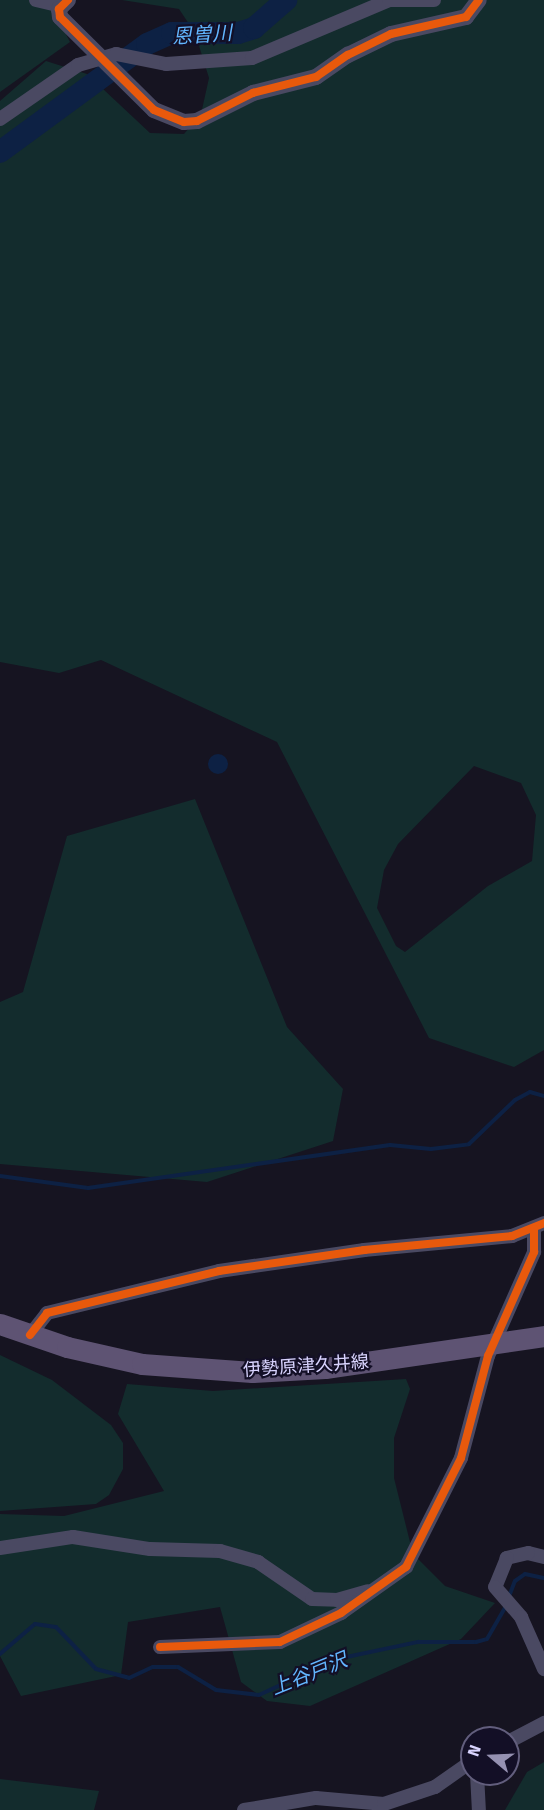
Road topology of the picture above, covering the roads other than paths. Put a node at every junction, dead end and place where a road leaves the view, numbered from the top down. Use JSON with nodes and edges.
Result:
{"nodes":[{"id":1,"x":36,"y":0,"type":"edge"},
{"id":2,"x":434,"y":0,"type":"edge"},
{"id":3,"x":479,"y":0,"type":"edge"},
{"id":4,"x":65,"y":3,"type":"edge"},
{"id":5,"x":0,"y":119,"type":"edge"},
{"id":6,"x":539,"y":1226,"type":"edge"},
{"id":7,"x":539,"y":1255,"type":"edge"},
{"id":8,"x":0,"y":1324,"type":"edge"},
{"id":9,"x":30,"y":1335,"type":"junction"},
{"id":10,"x":544,"y":1336,"type":"edge"},
{"id":11,"x":495,"y":1343,"type":"junction"},
{"id":12,"x":0,"y":1548,"type":"edge"},
{"id":13,"x":544,"y":1557,"type":"edge"},
{"id":14,"x":384,"y":1587,"type":"junction"},
{"id":15,"x":160,"y":1647,"type":"dead end"},
{"id":16,"x":544,"y":1670,"type":"edge"},
{"id":17,"x":544,"y":1723,"type":"edge"},
{"id":18,"x":520,"y":1736,"type":"edge"},
{"id":19,"x":460,"y":1768,"type":"edge"},
{"id":20,"x":478,"y":1786,"type":"edge"},
{"id":21,"x":361,"y":1808,"type":"edge"},
{"id":22,"x":244,"y":1810,"type":"edge"},
{"id":23,"x":479,"y":1810,"type":"edge"}],
"edges":[{"from":1,"to":4,"type":"street"},
{"from":2,"to":5,"type":"street"},
{"from":3,"to":4,"type":"street"},
{"from":6,"to":7,"type":"street"},
{"from":6,"to":9,"type":"street"},
{"from":7,"to":11,"type":"street"},
{"from":8,"to":9,"type":"main road","name":"伊勢原津久井線"},
{"from":9,"to":11,"type":"main road","name":"伊勢原津久井線"},
{"from":10,"to":11,"type":"main road","name":"伊勢原津久井線"},
{"from":11,"to":14,"type":"street"},
{"from":12,"to":14,"type":"street"},
{"from":13,"to":16,"type":"street"},
{"from":14,"to":15,"type":"street"},
{"from":17,"to":18,"type":"street"},
{"from":19,"to":21,"type":"street"},
{"from":20,"to":23,"type":"street"},
{"from":21,"to":22,"type":"street"}]}
